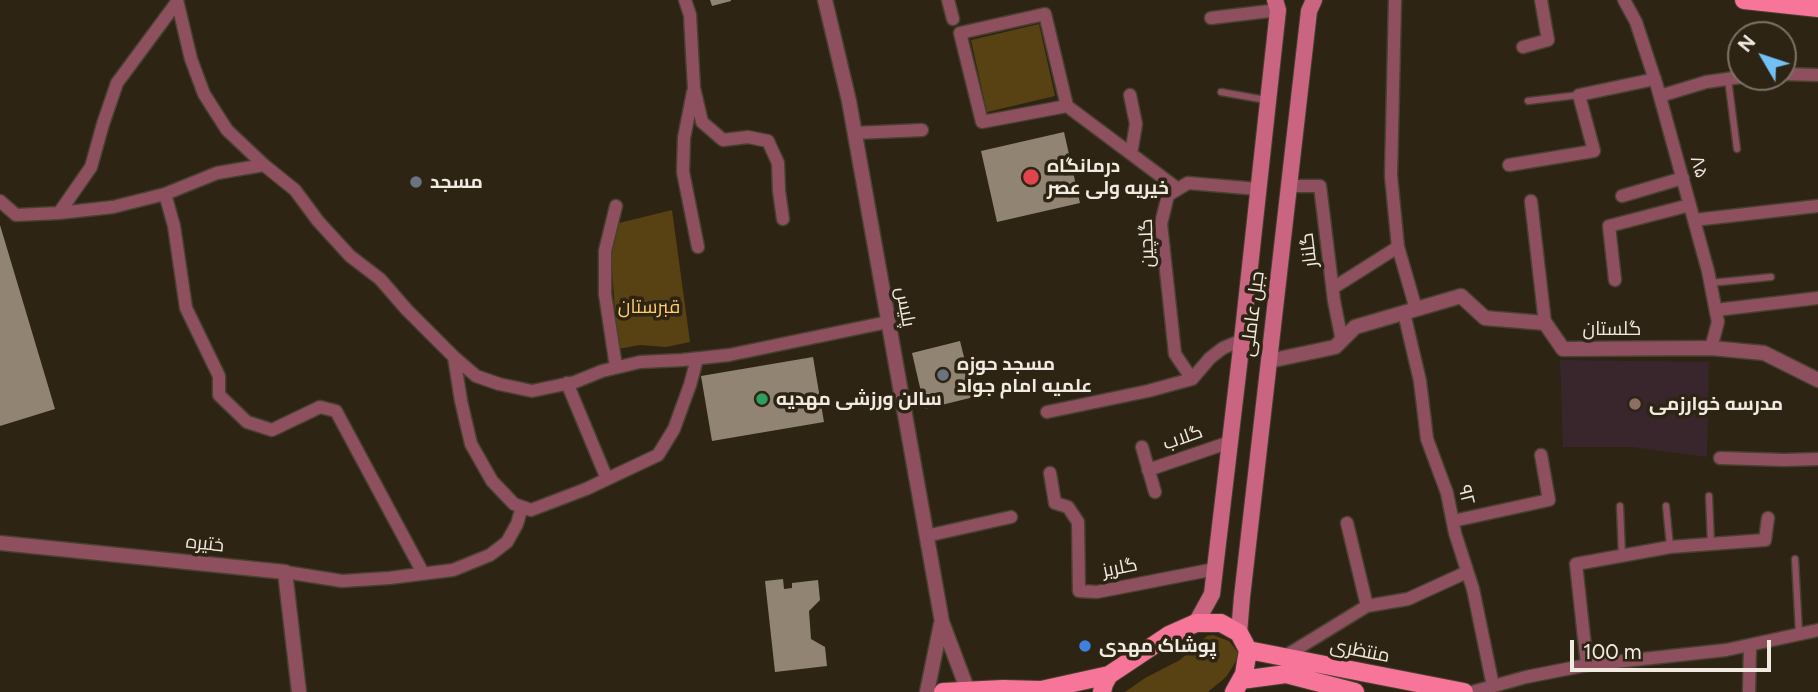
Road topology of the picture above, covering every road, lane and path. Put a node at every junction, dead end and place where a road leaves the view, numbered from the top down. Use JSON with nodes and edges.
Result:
{"nodes":[{"id":1,"x":685,"y":0,"type":"edge"},
{"id":2,"x":825,"y":0,"type":"edge"},
{"id":3,"x":948,"y":0,"type":"edge"},
{"id":4,"x":1314,"y":0,"type":"edge"},
{"id":5,"x":1395,"y":0,"type":"edge"},
{"id":6,"x":1541,"y":0,"type":"edge"},
{"id":7,"x":1623,"y":0,"type":"edge"},
{"id":8,"x":1744,"y":0,"type":"edge"},
{"id":9,"x":177,"y":1,"type":"edge"},
{"id":10,"x":1818,"y":8,"type":"edge"},
{"id":11,"x":1276,"y":9,"type":"edge"},
{"id":12,"x":1211,"y":18,"type":"dead end"},
{"id":13,"x":953,"y":19,"type":"dead end"},
{"id":14,"x":1308,"y":24,"type":"junction"},
{"id":15,"x":1523,"y":47,"type":"dead end"},
{"id":16,"x":1797,"y":74,"type":"edge"},
{"id":17,"x":1818,"y":75,"type":"edge"},
{"id":18,"x":1655,"y":79,"type":"junction"},
{"id":19,"x":1727,"y":79,"type":"edge"},
{"id":20,"x":694,"y":88,"type":"junction"},
{"id":21,"x":1735,"y":91,"type":"edge"},
{"id":22,"x":1222,"y":92,"type":"dead end"},
{"id":23,"x":1579,"y":94,"type":"junction"},
{"id":24,"x":1130,"y":95,"type":"dead end"},
{"id":25,"x":1660,"y":96,"type":"junction"},
{"id":26,"x":1268,"y":100,"type":"junction"},
{"id":27,"x":1528,"y":101,"type":"dead end"},
{"id":28,"x":1067,"y":106,"type":"junction"},
{"id":29,"x":922,"y":130,"type":"dead end"},
{"id":30,"x":855,"y":133,"type":"junction"},
{"id":31,"x":1737,"y":149,"type":"dead end"},
{"id":32,"x":1131,"y":154,"type":"junction"},
{"id":33,"x":264,"y":165,"type":"junction"},
{"id":34,"x":1509,"y":165,"type":"dead end"},
{"id":35,"x":1683,"y":178,"type":"junction"},
{"id":36,"x":1289,"y":186,"type":"junction"},
{"id":37,"x":1178,"y":189,"type":"junction"},
{"id":38,"x":1258,"y":189,"type":"junction"},
{"id":39,"x":166,"y":194,"type":"junction"},
{"id":40,"x":1622,"y":196,"type":"dead end"},
{"id":41,"x":0,"y":201,"type":"edge"},
{"id":42,"x":1531,"y":201,"type":"dead end"},
{"id":43,"x":1690,"y":205,"type":"junction"},
{"id":44,"x":616,"y":206,"type":"dead end"},
{"id":45,"x":1818,"y":206,"type":"edge"},
{"id":46,"x":60,"y":213,"type":"junction"},
{"id":47,"x":783,"y":219,"type":"dead end"},
{"id":48,"x":1694,"y":220,"type":"junction"},
{"id":49,"x":698,"y":247,"type":"dead end"},
{"id":50,"x":1398,"y":247,"type":"junction"},
{"id":51,"x":1771,"y":277,"type":"dead end"},
{"id":52,"x":1615,"y":280,"type":"dead end"},
{"id":53,"x":1710,"y":283,"type":"junction"},
{"id":54,"x":1333,"y":288,"type":"junction"},
{"id":55,"x":1818,"y":298,"type":"edge"},
{"id":56,"x":1716,"y":310,"type":"junction"},
{"id":57,"x":1410,"y":311,"type":"junction"},
{"id":58,"x":888,"y":322,"type":"junction"},
{"id":59,"x":1545,"y":323,"type":"junction"},
{"id":60,"x":1242,"y":340,"type":"junction"},
{"id":61,"x":1342,"y":341,"type":"junction"},
{"id":62,"x":1711,"y":348,"type":"junction"},
{"id":63,"x":454,"y":357,"type":"junction"},
{"id":64,"x":697,"y":359,"type":"junction"},
{"id":65,"x":1269,"y":361,"type":"junction"},
{"id":66,"x":616,"y":368,"type":"junction"},
{"id":67,"x":1192,"y":379,"type":"junction"},
{"id":68,"x":1818,"y":380,"type":"edge"},
{"id":69,"x":566,"y":383,"type":"junction"},
{"id":70,"x":1047,"y":411,"type":"dead end"},
{"id":71,"x":1230,"y":442,"type":"junction"},
{"id":72,"x":1142,"y":447,"type":"dead end"},
{"id":73,"x":1542,"y":455,"type":"dead end"},
{"id":74,"x":1720,"y":458,"type":"dead end"},
{"id":75,"x":1818,"y":459,"type":"edge"},
{"id":76,"x":1148,"y":470,"type":"junction"},
{"id":77,"x":1050,"y":473,"type":"dead end"},
{"id":78,"x":607,"y":479,"type":"junction"},
{"id":79,"x":1155,"y":492,"type":"dead end"},
{"id":80,"x":1709,"y":496,"type":"dead end"},
{"id":81,"x":1619,"y":506,"type":"dead end"},
{"id":82,"x":1665,"y":506,"type":"dead end"},
{"id":83,"x":522,"y":507,"type":"junction"},
{"id":84,"x":1011,"y":517,"type":"dead end"},
{"id":85,"x":1768,"y":518,"type":"dead end"},
{"id":86,"x":1452,"y":521,"type":"junction"},
{"id":87,"x":1347,"y":523,"type":"dead end"},
{"id":88,"x":926,"y":536,"type":"junction"},
{"id":89,"x":0,"y":543,"type":"edge"},
{"id":90,"x":1711,"y":544,"type":"junction"},
{"id":91,"x":1670,"y":547,"type":"junction"},
{"id":92,"x":1622,"y":556,"type":"junction"},
{"id":93,"x":1795,"y":559,"type":"dead end"},
{"id":94,"x":1215,"y":569,"type":"junction"},
{"id":95,"x":285,"y":572,"type":"junction"},
{"id":96,"x":1467,"y":572,"type":"junction"},
{"id":97,"x":423,"y":573,"type":"junction"},
{"id":98,"x":1367,"y":606,"type":"junction"},
{"id":99,"x":942,"y":622,"type":"junction"},
{"id":100,"x":1196,"y":623,"type":"junction"},
{"id":101,"x":1818,"y":630,"type":"edge"},
{"id":102,"x":1239,"y":633,"type":"junction"},
{"id":103,"x":1799,"y":633,"type":"junction"},
{"id":104,"x":1750,"y":646,"type":"junction"},
{"id":105,"x":1248,"y":650,"type":"junction"},
{"id":106,"x":1282,"y":657,"type":"junction"},
{"id":107,"x":1587,"y":665,"type":"junction"},
{"id":108,"x":1109,"y":675,"type":"junction"},
{"id":109,"x":1237,"y":686,"type":"edge"},
{"id":110,"x":1493,"y":686,"type":"junction"},
{"id":111,"x":968,"y":691,"type":"edge"},
{"id":112,"x":1042,"y":691,"type":"edge"},
{"id":113,"x":299,"y":692,"type":"edge"},
{"id":114,"x":927,"y":692,"type":"edge"},
{"id":115,"x":943,"y":692,"type":"edge"},
{"id":116,"x":1102,"y":692,"type":"edge"},
{"id":117,"x":1355,"y":692,"type":"edge"},
{"id":118,"x":1464,"y":692,"type":"edge"},
{"id":119,"x":1472,"y":692,"type":"edge"},
{"id":120,"x":1749,"y":692,"type":"edge"}],
"edges":[{"from":1,"to":20,"type":"street"},
{"from":2,"to":30,"type":"street","name":"پلیس"},
{"from":3,"to":13,"type":"street"},
{"from":4,"to":14,"type":"main road","name":"جبل عاملی"},
{"from":5,"to":50,"type":"street","name":"۹۲"},
{"from":6,"to":15,"type":"street"},
{"from":7,"to":18,"type":"street","name":"۸۵"},
{"from":8,"to":10,"type":"main road"},
{"from":9,"to":33,"type":"street"},
{"from":9,"to":46,"type":"street"},
{"from":11,"to":12,"type":"street"},
{"from":11,"to":14,"type":"main road"},
{"from":11,"to":26,"type":"main road","name":"جبل عاملی"},
{"from":14,"to":36,"type":"main road","name":"جبل عاملی"},
{"from":16,"to":17,"type":"street"},
{"from":18,"to":23,"type":"street"},
{"from":18,"to":25,"type":"street","name":"۸۵"},
{"from":19,"to":25,"type":"street"},
{"from":20,"to":47,"type":"street"},
{"from":20,"to":49,"type":"street"},
{"from":21,"to":31,"type":"lane"},
{"from":22,"to":26,"type":"lane"},
{"from":23,"to":27,"type":"lane"},
{"from":23,"to":34,"type":"street"},
{"from":24,"to":32,"type":"street"},
{"from":25,"to":35,"type":"street","name":"۸۵"},
{"from":26,"to":38,"type":"main road","name":"جبل عاملی"},
{"from":28,"to":28,"type":"street"},
{"from":28,"to":32,"type":"street"},
{"from":29,"to":30,"type":"street"},
{"from":30,"to":58,"type":"street","name":"پلیس"},
{"from":32,"to":37,"type":"street"},
{"from":33,"to":39,"type":"street"},
{"from":33,"to":63,"type":"street"},
{"from":35,"to":40,"type":"street"},
{"from":35,"to":43,"type":"street","name":"۸۵"},
{"from":36,"to":54,"type":"street","name":"گلنار"},
{"from":36,"to":65,"type":"main road","name":"جبل عاملی"},
{"from":37,"to":38,"type":"street"},
{"from":37,"to":67,"type":"street","name":"گلچین"},
{"from":38,"to":60,"type":"main road","name":"جبل عاملی"},
{"from":39,"to":46,"type":"street"},
{"from":39,"to":97,"type":"street"},
{"from":41,"to":46,"type":"street"},
{"from":42,"to":59,"type":"street"},
{"from":43,"to":48,"type":"street","name":"۸۵"},
{"from":43,"to":52,"type":"street"},
{"from":44,"to":66,"type":"street"},
{"from":45,"to":48,"type":"street"},
{"from":48,"to":53,"type":"street","name":"۸۵"},
{"from":50,"to":54,"type":"street"},
{"from":50,"to":57,"type":"street","name":"۹۲"},
{"from":51,"to":53,"type":"lane"},
{"from":53,"to":56,"type":"street","name":"۸۵"},
{"from":54,"to":61,"type":"street","name":"گلنار"},
{"from":55,"to":56,"type":"street"},
{"from":56,"to":62,"type":"street","name":"۸۵"},
{"from":57,"to":59,"type":"street"},
{"from":57,"to":61,"type":"street"},
{"from":57,"to":86,"type":"street","name":"۹۲"},
{"from":58,"to":64,"type":"street"},
{"from":58,"to":88,"type":"street","name":"پلیس"},
{"from":59,"to":62,"type":"street","name":"گلستان"},
{"from":60,"to":67,"type":"street"},
{"from":60,"to":71,"type":"main road","name":"جبل عاملی"},
{"from":61,"to":65,"type":"street"},
{"from":62,"to":68,"type":"street","name":"گلستان"},
{"from":63,"to":69,"type":"street"},
{"from":63,"to":83,"type":"street"},
{"from":64,"to":66,"type":"street"},
{"from":64,"to":78,"type":"street"},
{"from":65,"to":102,"type":"main road","name":"جبل عاملی"},
{"from":66,"to":69,"type":"street"},
{"from":67,"to":70,"type":"street"},
{"from":69,"to":78,"type":"street"},
{"from":71,"to":76,"type":"street","name":"گلاب"},
{"from":71,"to":94,"type":"main road","name":"جبل عاملی"},
{"from":72,"to":76,"type":"street"},
{"from":73,"to":86,"type":"street"},
{"from":74,"to":75,"type":"street"},
{"from":76,"to":79,"type":"street"},
{"from":77,"to":94,"type":"street","name":"گلریز"},
{"from":78,"to":83,"type":"street"},
{"from":80,"to":90,"type":"lane"},
{"from":81,"to":92,"type":"lane"},
{"from":82,"to":91,"type":"lane"},
{"from":83,"to":97,"type":"street"},
{"from":84,"to":88,"type":"street"},
{"from":85,"to":90,"type":"street"},
{"from":86,"to":96,"type":"street","name":"۹۲"},
{"from":87,"to":98,"type":"street"},
{"from":88,"to":99,"type":"street","name":"پلیس"},
{"from":89,"to":95,"type":"street","name":"ختیره"},
{"from":90,"to":91,"type":"street"},
{"from":91,"to":92,"type":"street"},
{"from":92,"to":107,"type":"street"},
{"from":93,"to":103,"type":"lane"},
{"from":94,"to":100,"type":"main road","name":"جبل عاملی"},
{"from":95,"to":97,"type":"street"},
{"from":95,"to":113,"type":"street"},
{"from":96,"to":98,"type":"street"},
{"from":96,"to":110,"type":"street","name":"۹۲"},
{"from":98,"to":106,"type":"street"},
{"from":99,"to":111,"type":"street"},
{"from":99,"to":114,"type":"street"},
{"from":100,"to":102,"type":"main road"},
{"from":100,"to":108,"type":"main road"},
{"from":101,"to":103,"type":"street"},
{"from":102,"to":105,"type":"main road"},
{"from":103,"to":104,"type":"street"},
{"from":104,"to":107,"type":"street"},
{"from":104,"to":120,"type":"street"},
{"from":105,"to":106,"type":"main road","name":"منتظری"},
{"from":105,"to":109,"type":"main road"},
{"from":106,"to":118,"type":"main road","name":"منتظری"},
{"from":107,"to":110,"type":"street"},
{"from":108,"to":112,"type":"main road"},
{"from":108,"to":116,"type":"main road"},
{"from":109,"to":117,"type":"main road","name":"منتظری"},
{"from":110,"to":119,"type":"street"},
{"from":111,"to":112,"type":"main road"},
{"from":111,"to":115,"type":"main road"}]}
